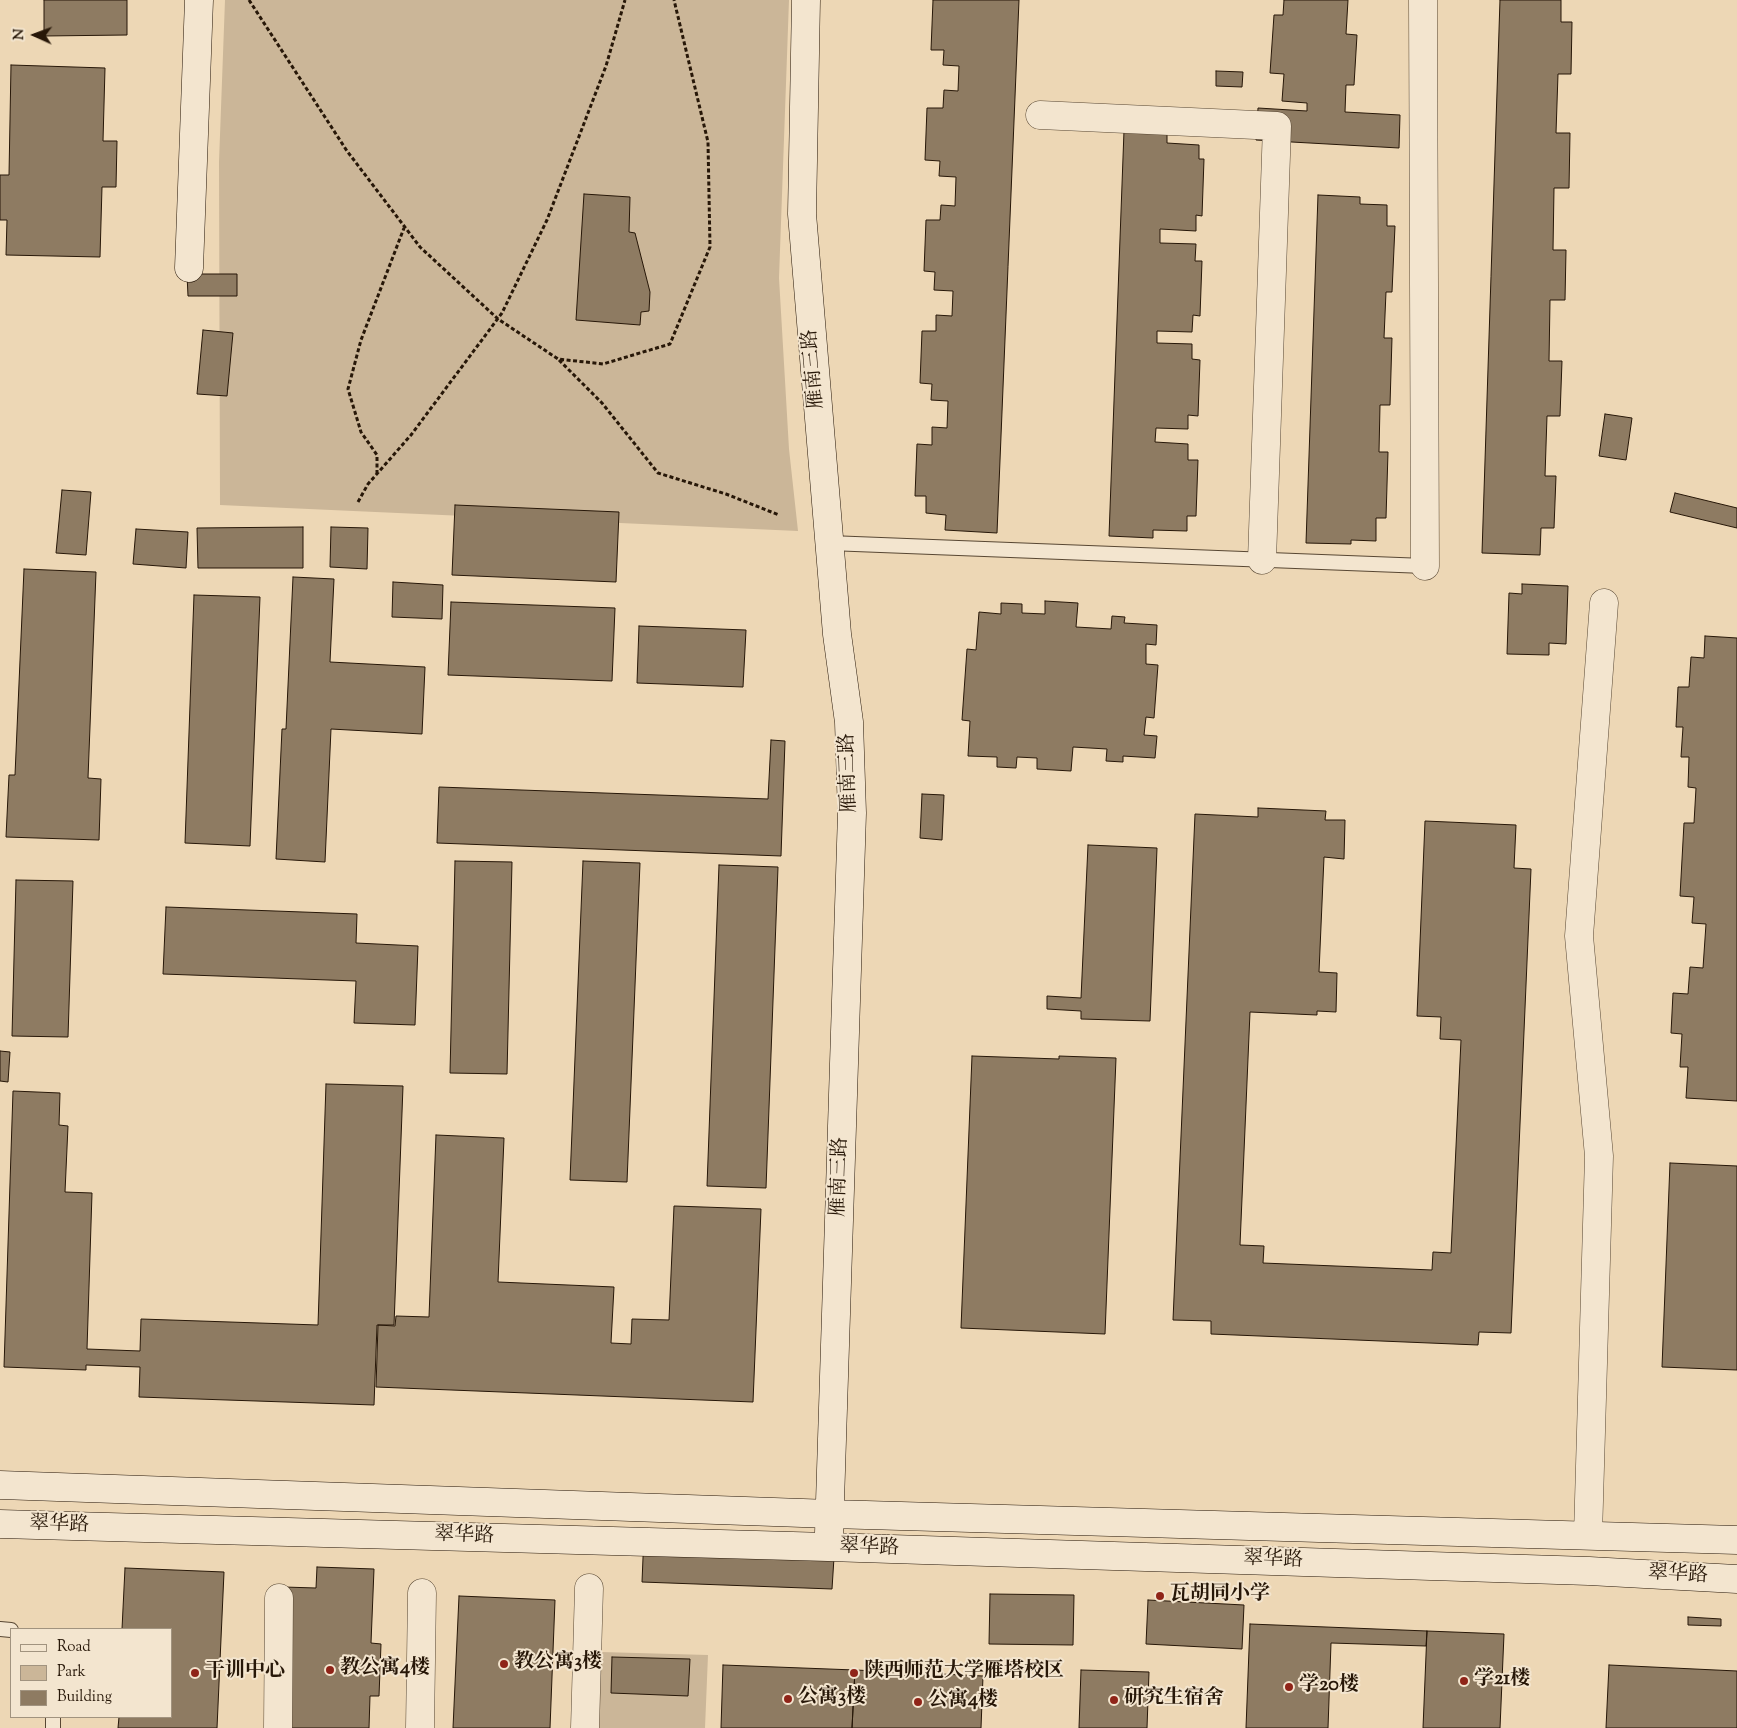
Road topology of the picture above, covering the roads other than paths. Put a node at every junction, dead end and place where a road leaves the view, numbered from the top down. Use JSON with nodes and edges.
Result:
{"nodes":[{"id":1,"x":199,"y":0,"type":"edge"},
{"id":2,"x":806,"y":0,"type":"edge"},
{"id":3,"x":1423,"y":0,"type":"edge"},
{"id":4,"x":1040,"y":115,"type":"dead end"},
{"id":5,"x":188,"y":268,"type":"dead end"},
{"id":6,"x":829,"y":543,"type":"junction"},
{"id":7,"x":1262,"y":560,"type":"junction"},
{"id":8,"x":1425,"y":566,"type":"joint"},
{"id":9,"x":1604,"y":603,"type":"dead end"},
{"id":10,"x":0,"y":1485,"type":"edge"},
{"id":11,"x":831,"y":1514,"type":"junction"},
{"id":12,"x":0,"y":1524,"type":"edge"},
{"id":13,"x":1588,"y":1535,"type":"junction"},
{"id":14,"x":1737,"y":1540,"type":"edge"},
{"id":15,"x":828,"y":1547,"type":"junction"},
{"id":16,"x":1737,"y":1579,"type":"edge"},
{"id":17,"x":589,"y":1588,"type":"dead end"},
{"id":18,"x":422,"y":1594,"type":"dead end"},
{"id":19,"x":279,"y":1598,"type":"dead end"},
{"id":20,"x":278,"y":1728,"type":"edge"},
{"id":21,"x":420,"y":1728,"type":"edge"},
{"id":22,"x":584,"y":1728,"type":"edge"}],
"edges":[{"from":1,"to":5,"type":"street"},
{"from":2,"to":6,"type":"street","name":"雁南三路"},
{"from":3,"to":8,"type":"street"},
{"from":4,"to":7,"type":"street"},
{"from":6,"to":7,"type":"lane"},
{"from":6,"to":11,"type":"street","name":"雁南三路"},
{"from":7,"to":8,"type":"lane"},
{"from":9,"to":13,"type":"street"},
{"from":10,"to":11,"type":"street","name":"翠华路"},
{"from":11,"to":13,"type":"street","name":"翠华路"},
{"from":11,"to":15,"type":"street","name":"雁南三路"},
{"from":12,"to":15,"type":"street","name":"翠华路"},
{"from":13,"to":14,"type":"street","name":"翠华路"},
{"from":15,"to":16,"type":"street","name":"翠华路"},
{"from":17,"to":22,"type":"street"},
{"from":18,"to":21,"type":"street"},
{"from":19,"to":20,"type":"street"}]}
